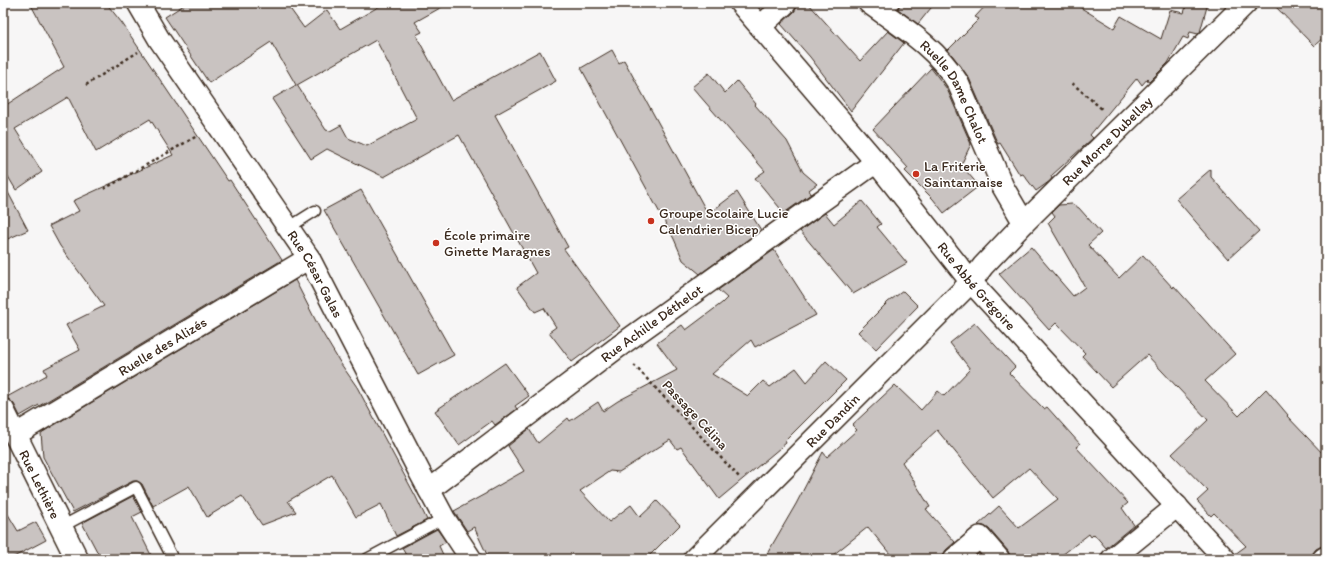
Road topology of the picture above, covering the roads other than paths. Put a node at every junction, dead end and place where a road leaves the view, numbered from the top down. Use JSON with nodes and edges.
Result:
{"nodes":[{"id":1,"x":138,"y":3,"type":"edge"},
{"id":2,"x":740,"y":3,"type":"edge"},
{"id":3,"x":786,"y":3,"type":"edge"},
{"id":4,"x":1246,"y":3,"type":"edge"},
{"id":5,"x":883,"y":7,"type":"edge"},
{"id":6,"x":760,"y":26,"type":"junction"},
{"id":7,"x":876,"y":162,"type":"junction"},
{"id":8,"x":315,"y":211,"type":"dead end"},
{"id":9,"x":1024,"y":223,"type":"junction"},
{"id":10,"x":288,"y":228,"type":"junction"},
{"id":11,"x":309,"y":258,"type":"junction"},
{"id":12,"x":971,"y":282,"type":"junction"},
{"id":13,"x":3,"y":411,"type":"edge"},
{"id":14,"x":15,"y":435,"type":"junction"},
{"id":15,"x":430,"y":490,"type":"junction"},
{"id":16,"x":1177,"y":506,"type":"junction"},
{"id":17,"x":444,"y":518,"type":"junction"},
{"id":18,"x":61,"y":527,"type":"junction"},
{"id":19,"x":1326,"y":557,"type":"edge"},
{"id":20,"x":77,"y":559,"type":"edge"},
{"id":21,"x":174,"y":559,"type":"edge"},
{"id":22,"x":366,"y":559,"type":"edge"},
{"id":23,"x":471,"y":559,"type":"edge"},
{"id":24,"x":694,"y":559,"type":"edge"},
{"id":25,"x":954,"y":559,"type":"edge"},
{"id":26,"x":999,"y":559,"type":"edge"},
{"id":27,"x":1112,"y":559,"type":"edge"},
{"id":28,"x":1225,"y":559,"type":"edge"},
{"id":29,"x":1323,"y":559,"type":"edge"}],
"edges":[{"from":1,"to":10,"type":"street","name":"Rue César Galas"},
{"from":2,"to":6,"type":"street","name":"Rue Abbé Grégoire"},
{"from":3,"to":6,"type":"street"},
{"from":4,"to":9,"type":"street","name":"Rue Morne Dubellay"},
{"from":5,"to":9,"type":"street","name":"Ruelle Dame Chalot"},
{"from":6,"to":7,"type":"street","name":"Rue Abbé Grégoire"},
{"from":7,"to":12,"type":"street","name":"Rue Abbé Grégoire"},
{"from":7,"to":15,"type":"street","name":"Rue Achille Déthelot"},
{"from":8,"to":10,"type":"lane"},
{"from":9,"to":12,"type":"street","name":"Rue Morne Dubellay"},
{"from":10,"to":11,"type":"street","name":"Rue César Galas"},
{"from":11,"to":14,"type":"street","name":"Ruelle des Alizés"},
{"from":11,"to":15,"type":"street","name":"Rue César Galas"},
{"from":12,"to":16,"type":"street","name":"Rue Abbé Grégoire"},
{"from":12,"to":24,"type":"street","name":"Rue Dandin"},
{"from":13,"to":14,"type":"street","name":"Rue Lethière"},
{"from":14,"to":18,"type":"street","name":"Rue Lethière"},
{"from":15,"to":17,"type":"street","name":"Rue César Galas"},
{"from":16,"to":27,"type":"street"},
{"from":16,"to":28,"type":"street","name":"Rue Abbé Grégoire"},
{"from":17,"to":22,"type":"lane"},
{"from":17,"to":23,"type":"street","name":"Rue César Galas"},
{"from":18,"to":20,"type":"street","name":"Rue Lethière"},
{"from":18,"to":21,"type":"lane"},
{"from":19,"to":29,"type":"street"},
{"from":25,"to":26,"type":"street"}]}
